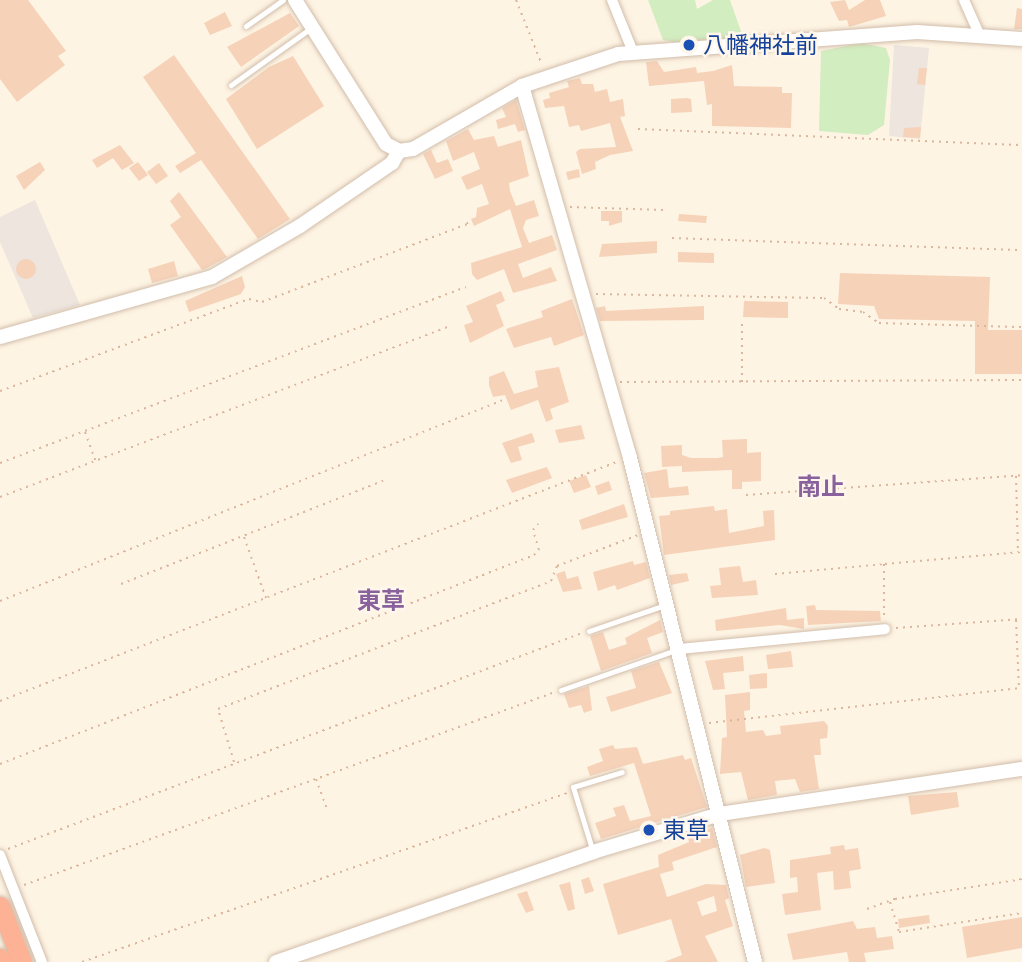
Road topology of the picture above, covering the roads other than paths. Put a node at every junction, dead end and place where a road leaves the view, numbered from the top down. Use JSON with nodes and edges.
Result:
{"nodes":[{"id":1,"x":283,"y":0,"type":"edge"},
{"id":2,"x":295,"y":0,"type":"edge"},
{"id":3,"x":612,"y":0,"type":"edge"},
{"id":4,"x":964,"y":0,"type":"edge"},
{"id":5,"x":246,"y":26,"type":"dead end"},
{"id":6,"x":313,"y":27,"type":"junction"},
{"id":7,"x":979,"y":33,"type":"junction"},
{"id":8,"x":1022,"y":39,"type":"edge"},
{"id":9,"x":634,"y":52,"type":"junction"},
{"id":10,"x":231,"y":85,"type":"dead end"},
{"id":11,"x":522,"y":86,"type":"junction"},
{"id":12,"x":399,"y":151,"type":"junction"},
{"id":13,"x":0,"y":337,"type":"edge"},
{"id":14,"x":667,"y":604,"type":"junction"},
{"id":15,"x":884,"y":629,"type":"road end"},
{"id":16,"x":589,"y":631,"type":"road end"},
{"id":17,"x":679,"y":649,"type":"junction"},
{"id":18,"x":561,"y":690,"type":"road end"},
{"id":19,"x":1022,"y":769,"type":"edge"},
{"id":20,"x":622,"y":772,"type":"dead end"},
{"id":21,"x":720,"y":814,"type":"junction"},
{"id":22,"x":593,"y":852,"type":"junction"},
{"id":23,"x":0,"y":853,"type":"edge"},
{"id":24,"x":0,"y":906,"type":"edge"},
{"id":25,"x":22,"y":962,"type":"edge"},
{"id":26,"x":42,"y":962,"type":"edge"},
{"id":27,"x":276,"y":962,"type":"edge"},
{"id":28,"x":755,"y":962,"type":"edge"}],
"edges":[{"from":1,"to":5,"type":"lane"},
{"from":2,"to":6,"type":"street"},
{"from":3,"to":9,"type":"street"},
{"from":4,"to":7,"type":"street"},
{"from":6,"to":10,"type":"lane"},
{"from":6,"to":12,"type":"street"},
{"from":7,"to":8,"type":"street"},
{"from":7,"to":9,"type":"street"},
{"from":9,"to":11,"type":"street"},
{"from":11,"to":12,"type":"street"},
{"from":11,"to":14,"type":"street"},
{"from":12,"to":13,"type":"street"},
{"from":14,"to":16,"type":"lane"},
{"from":14,"to":17,"type":"street"},
{"from":15,"to":17,"type":"street"},
{"from":17,"to":18,"type":"lane"},
{"from":17,"to":21,"type":"street"},
{"from":19,"to":21,"type":"street"},
{"from":20,"to":22,"type":"lane"},
{"from":21,"to":22,"type":"street"},
{"from":21,"to":28,"type":"street"},
{"from":22,"to":27,"type":"street"},
{"from":23,"to":26,"type":"street"},
{"from":24,"to":25,"type":"highway"}]}
